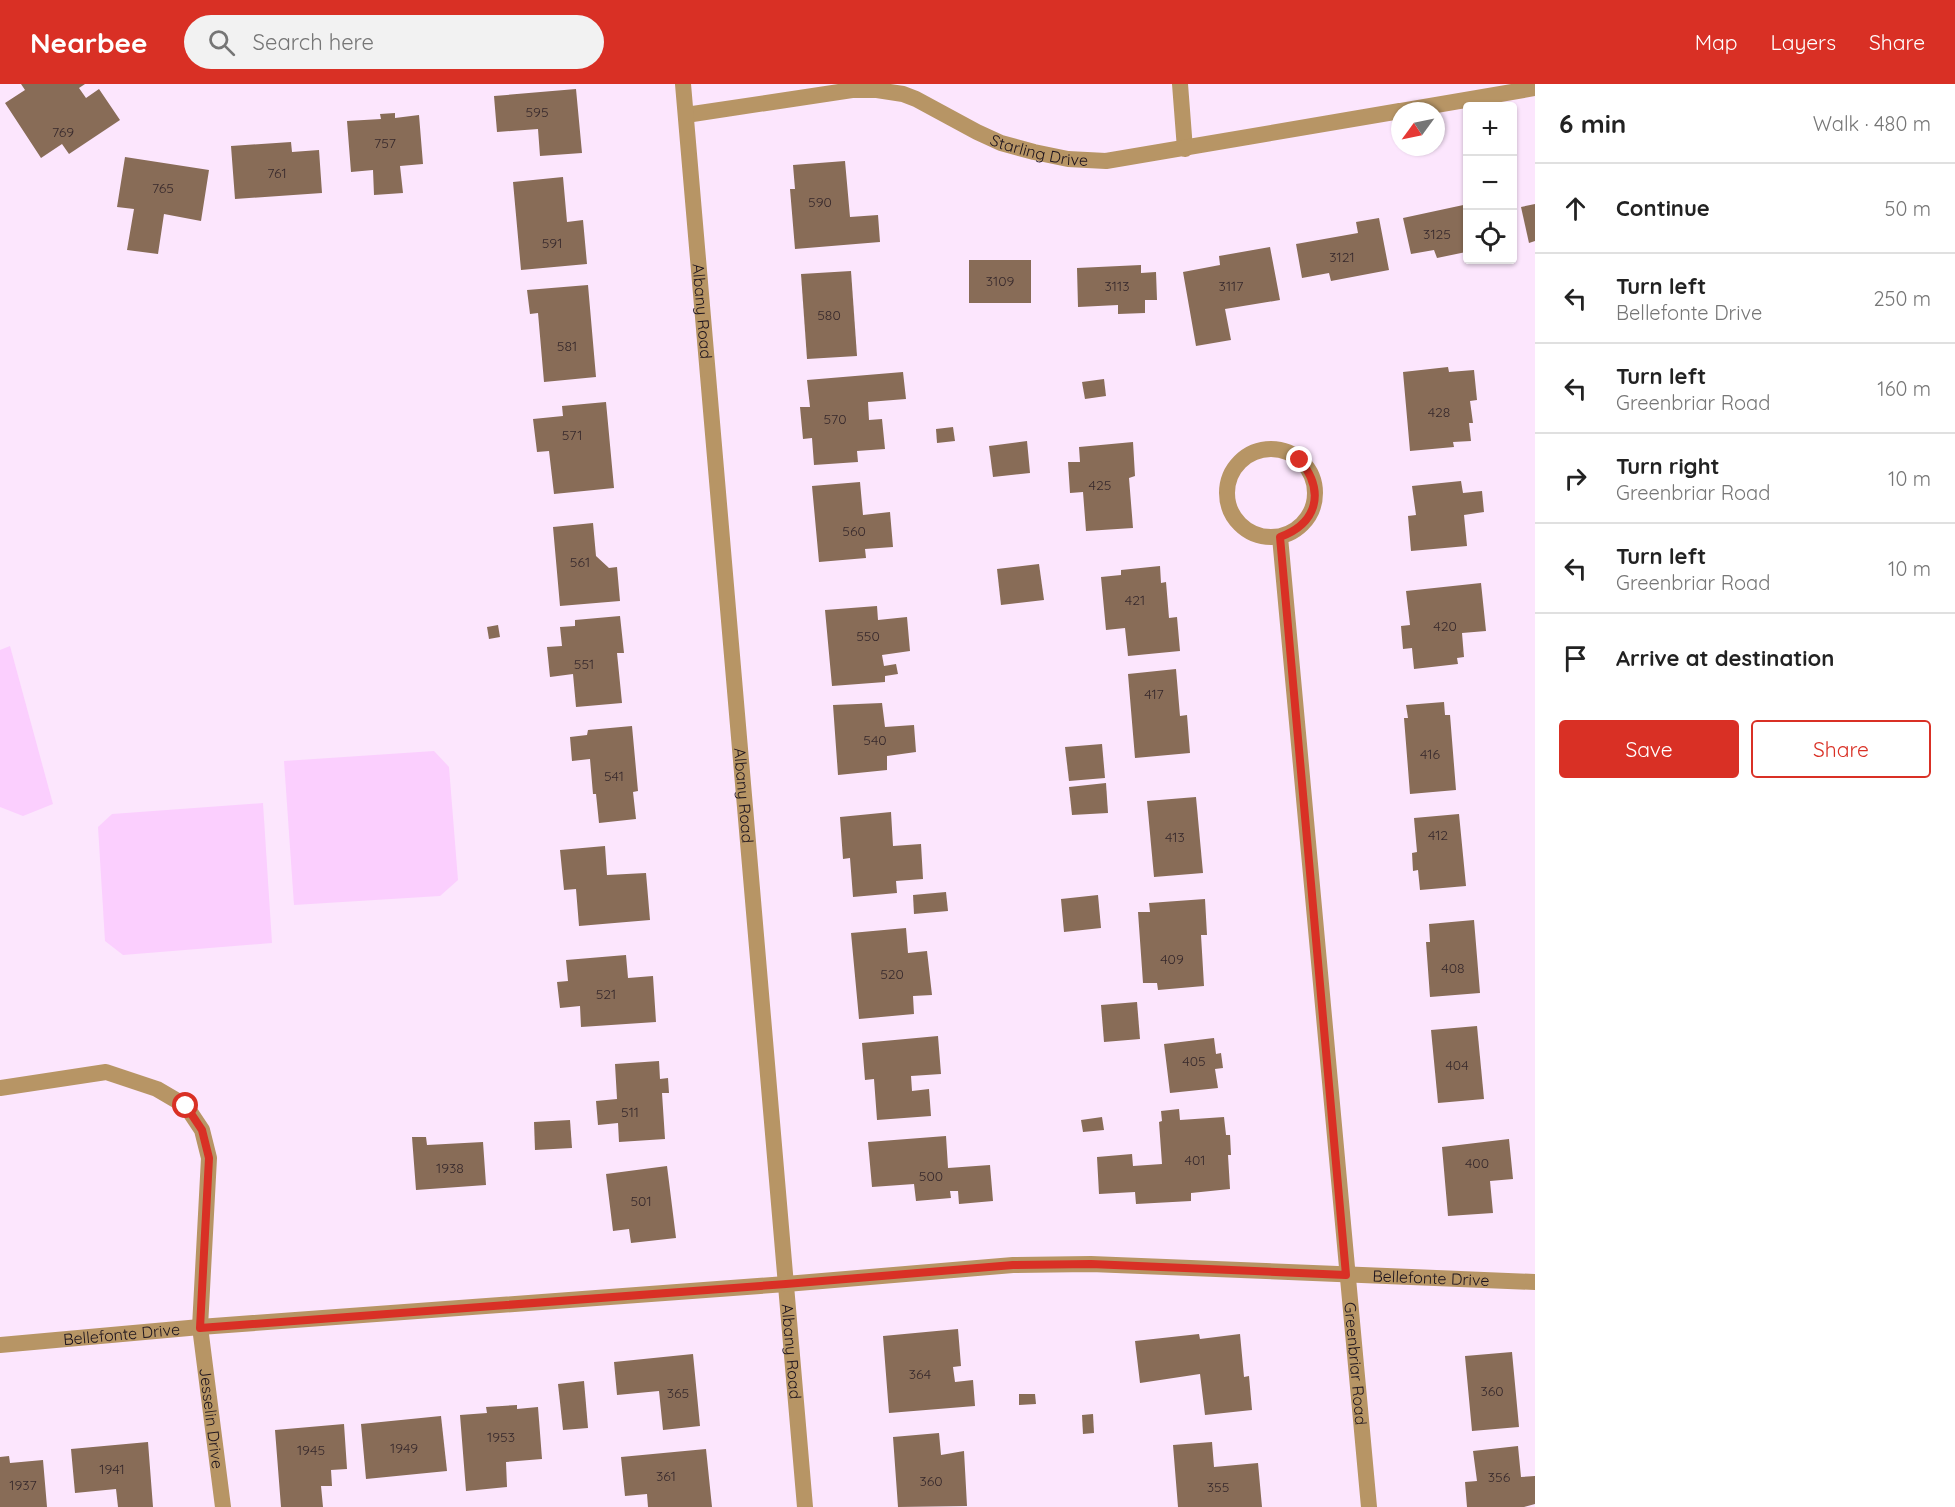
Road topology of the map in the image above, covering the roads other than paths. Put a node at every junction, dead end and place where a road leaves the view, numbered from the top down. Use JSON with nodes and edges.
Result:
{"nodes":[{"id":1,"x":683,"y":84,"type":"edge"},
{"id":2,"x":1180,"y":84,"type":"edge"},
{"id":3,"x":1535,"y":88,"type":"edge"},
{"id":4,"x":1445,"y":103,"type":"edge"},
{"id":5,"x":1391,"y":113,"type":"edge"},
{"id":6,"x":686,"y":115,"type":"junction"},
{"id":7,"x":1185,"y":149,"type":"junction"},
{"id":8,"x":1280,"y":537,"type":"junction"},
{"id":9,"x":0,"y":1088,"type":"edge"},
{"id":10,"x":1346,"y":1275,"type":"junction"},
{"id":11,"x":1535,"y":1282,"type":"edge"},
{"id":12,"x":786,"y":1284,"type":"junction"},
{"id":13,"x":200,"y":1328,"type":"junction"},
{"id":14,"x":0,"y":1345,"type":"edge"},
{"id":15,"x":223,"y":1507,"type":"edge"},
{"id":16,"x":805,"y":1507,"type":"edge"},
{"id":17,"x":1369,"y":1507,"type":"edge"}],
"edges":[{"from":1,"to":6,"type":"street","name":"Albany Road"},
{"from":2,"to":7,"type":"street"},
{"from":3,"to":4,"type":"street","name":"Starling Drive"},
{"from":5,"to":7,"type":"street","name":"Starling Drive"},
{"from":6,"to":7,"type":"street","name":"Starling Drive"},
{"from":6,"to":12,"type":"street","name":"Albany Road"},
{"from":8,"to":8,"type":"street"},
{"from":8,"to":10,"type":"street","name":"Greenbriar Road"},
{"from":9,"to":13,"type":"street","name":"Jesselin Drive"},
{"from":10,"to":11,"type":"street","name":"Bellefonte Drive"},
{"from":10,"to":12,"type":"street","name":"Bellefonte Drive"},
{"from":10,"to":17,"type":"street","name":"Greenbriar Road"},
{"from":12,"to":13,"type":"street","name":"Bellefonte Drive"},
{"from":12,"to":16,"type":"street","name":"Albany Road"},
{"from":13,"to":14,"type":"street","name":"Bellefonte Drive"},
{"from":13,"to":15,"type":"street","name":"Jesselin Drive"}]}
